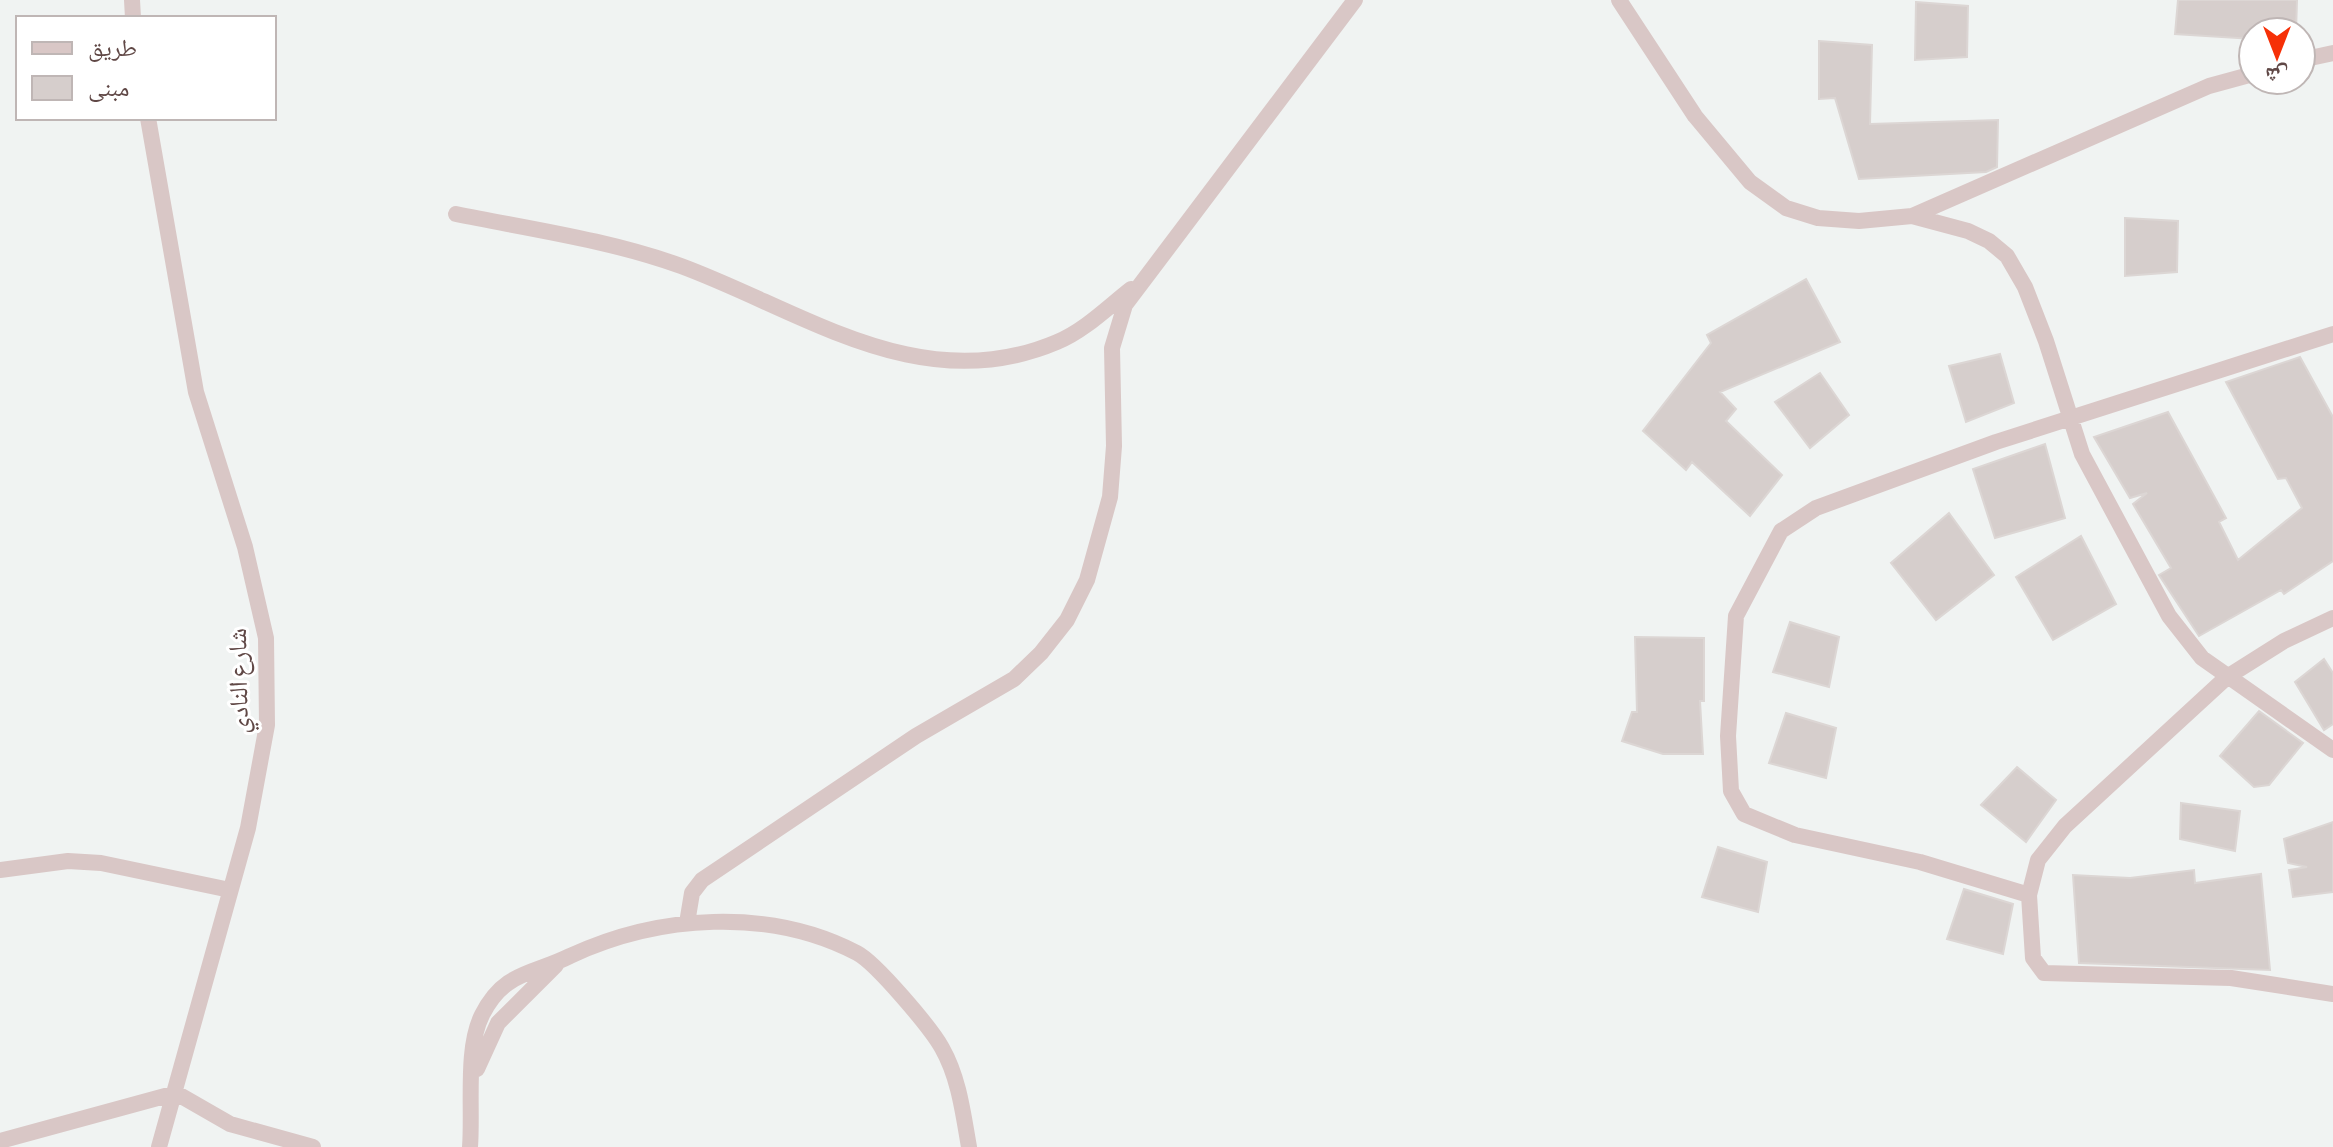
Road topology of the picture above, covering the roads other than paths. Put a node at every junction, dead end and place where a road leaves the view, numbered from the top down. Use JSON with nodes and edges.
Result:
{"nodes":[{"id":1,"x":1355,"y":0,"type":"edge"},
{"id":2,"x":1619,"y":0,"type":"edge"},
{"id":3,"x":2237,"y":78,"type":"edge"},
{"id":4,"x":148,"y":120,"type":"edge"},
{"id":5,"x":456,"y":214,"type":"dead end"},
{"id":6,"x":1912,"y":216,"type":"junction"},
{"id":7,"x":1147,"y":275,"type":"junction"},
{"id":8,"x":2333,"y":334,"type":"edge"},
{"id":9,"x":2069,"y":417,"type":"junction"},
{"id":10,"x":2333,"y":618,"type":"edge"},
{"id":11,"x":2227,"y":677,"type":"junction"},
{"id":12,"x":2333,"y":750,"type":"edge"},
{"id":13,"x":0,"y":870,"type":"edge"},
{"id":14,"x":230,"y":890,"type":"junction"},
{"id":15,"x":2029,"y":895,"type":"junction"},
{"id":16,"x":687,"y":923,"type":"junction"},
{"id":17,"x":2333,"y":994,"type":"edge"},
{"id":18,"x":176,"y":1093,"type":"junction"},
{"id":19,"x":0,"y":1141,"type":"edge"},
{"id":20,"x":159,"y":1147,"type":"edge"},
{"id":21,"x":313,"y":1147,"type":"edge"},
{"id":22,"x":470,"y":1147,"type":"edge"},
{"id":23,"x":969,"y":1147,"type":"edge"}],
"edges":[{"from":1,"to":7,"type":"street"},
{"from":2,"to":6,"type":"street"},
{"from":3,"to":6,"type":"street"},
{"from":4,"to":14,"type":"street","name":"شارع النادي"},
{"from":5,"to":7,"type":"street"},
{"from":6,"to":9,"type":"street"},
{"from":7,"to":16,"type":"street"},
{"from":8,"to":9,"type":"street"},
{"from":9,"to":11,"type":"street"},
{"from":9,"to":15,"type":"street"},
{"from":10,"to":11,"type":"street"},
{"from":11,"to":12,"type":"street"},
{"from":11,"to":15,"type":"street"},
{"from":13,"to":14,"type":"street"},
{"from":14,"to":18,"type":"street","name":"شارع النادي"},
{"from":15,"to":17,"type":"street"},
{"from":16,"to":22,"type":"street"},
{"from":16,"to":23,"type":"street"},
{"from":18,"to":19,"type":"street"},
{"from":18,"to":20,"type":"street","name":"شارع النادي"},
{"from":18,"to":21,"type":"street"}]}
